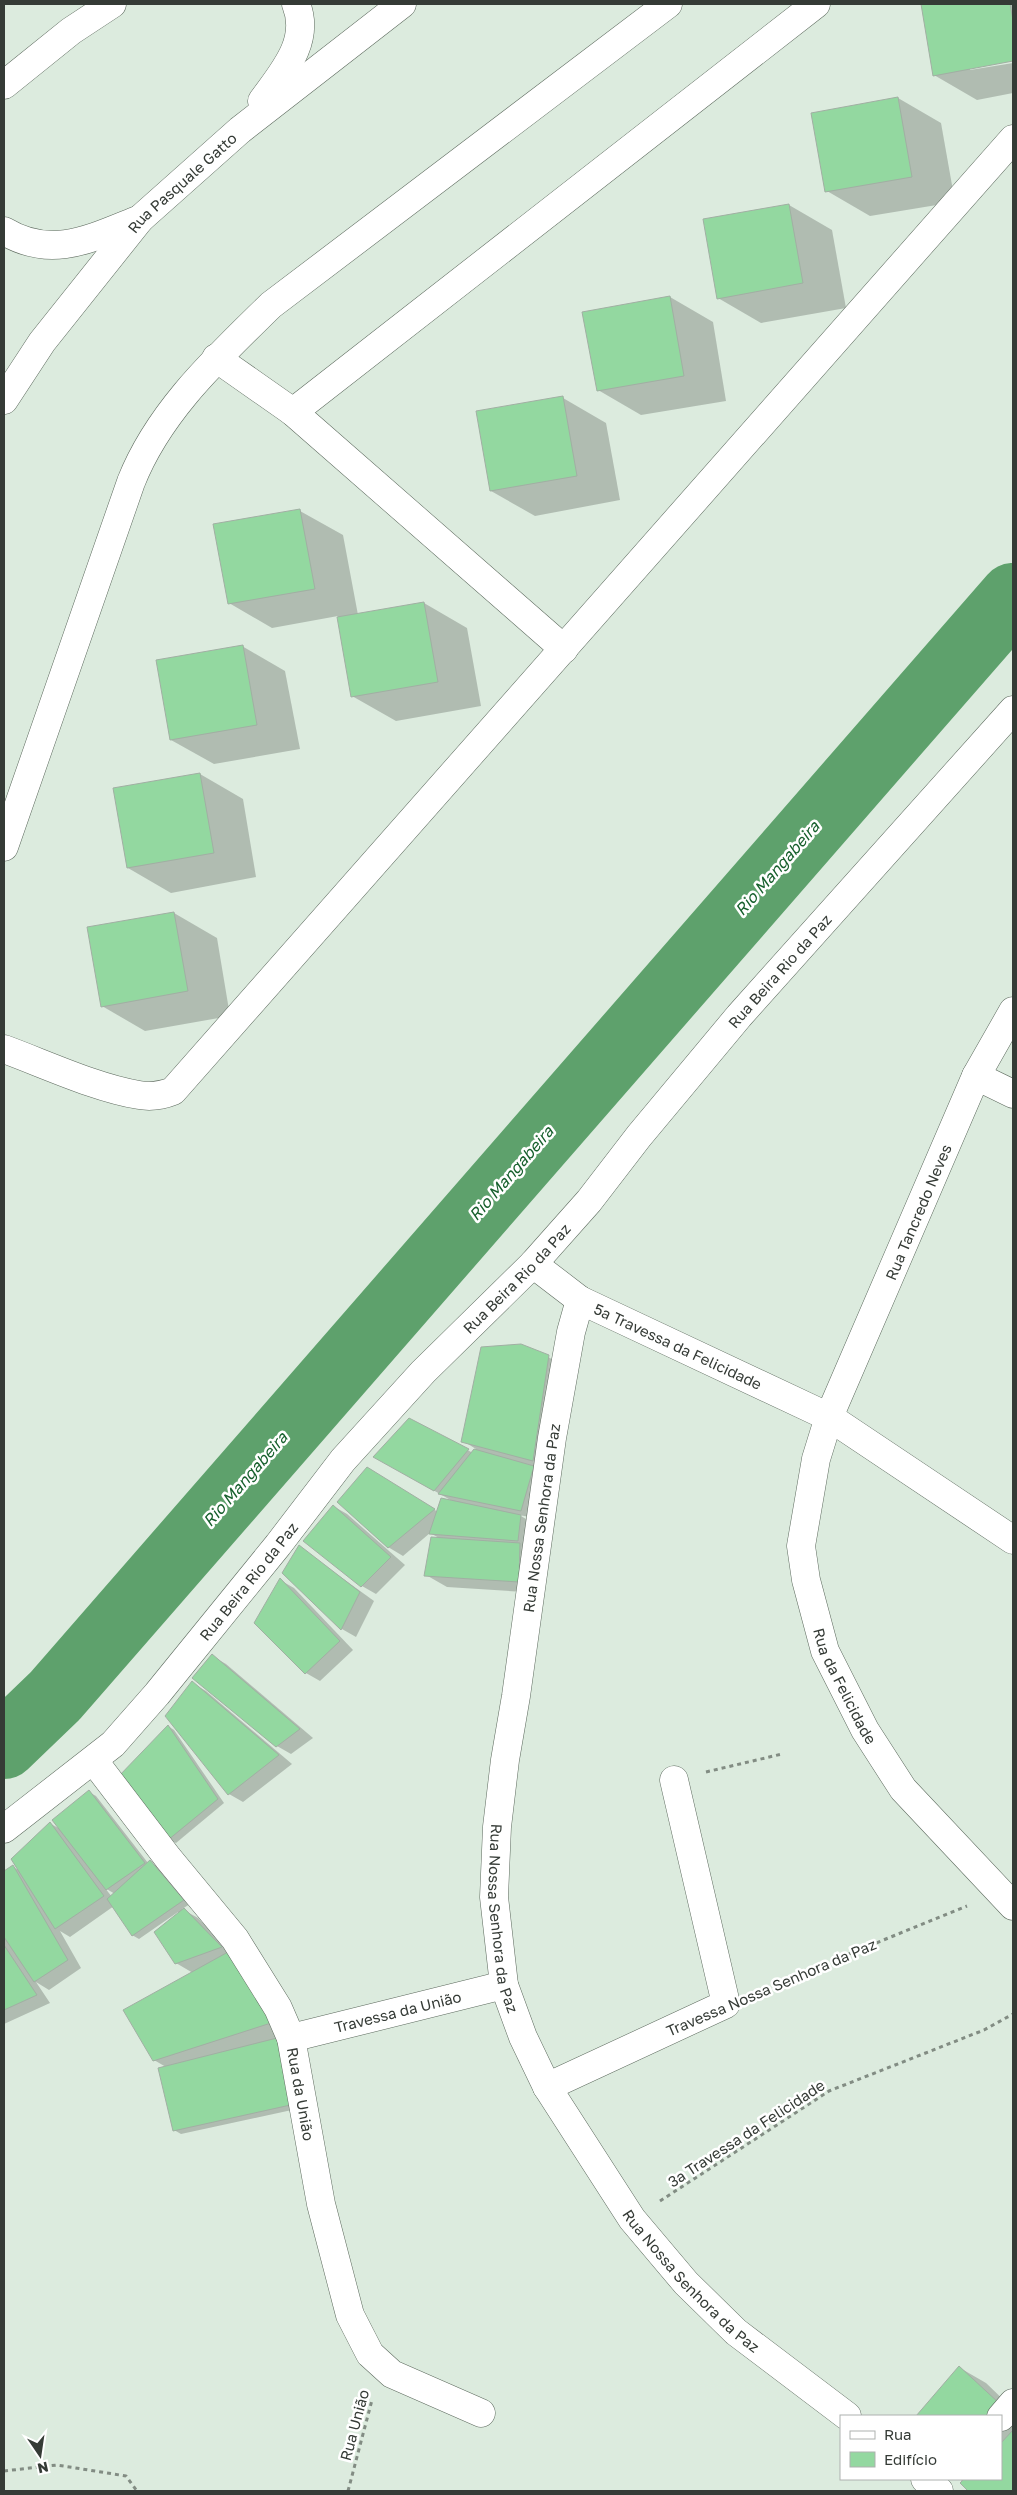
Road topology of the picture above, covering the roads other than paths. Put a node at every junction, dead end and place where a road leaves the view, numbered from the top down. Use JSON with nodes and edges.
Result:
{"nodes":[{"id":1,"x":112,"y":4,"type":"edge"},
{"id":2,"x":296,"y":4,"type":"edge"},
{"id":3,"x":402,"y":4,"type":"edge"},
{"id":4,"x":668,"y":4,"type":"edge"},
{"id":5,"x":816,"y":4,"type":"edge"},
{"id":6,"x":4,"y":85,"type":"edge"},
{"id":7,"x":240,"y":130,"type":"junction"},
{"id":8,"x":1013,"y":139,"type":"edge"},
{"id":9,"x":140,"y":219,"type":"junction"},
{"id":10,"x":4,"y":232,"type":"edge"},
{"id":11,"x":216,"y":358,"type":"junction"},
{"id":12,"x":4,"y":400,"type":"edge"},
{"id":13,"x":293,"y":412,"type":"junction"},
{"id":14,"x":564,"y":649,"type":"junction"},
{"id":15,"x":1013,"y":710,"type":"edge"},
{"id":16,"x":4,"y":847,"type":"edge"},
{"id":17,"x":1013,"y":1011,"type":"edge"},
{"id":18,"x":4,"y":1049,"type":"edge"},
{"id":19,"x":976,"y":1076,"type":"junction"},
{"id":20,"x":1013,"y":1094,"type":"edge"},
{"id":21,"x":533,"y":1264,"type":"junction"},
{"id":22,"x":580,"y":1300,"type":"junction"},
{"id":23,"x":829,"y":1417,"type":"junction"},
{"id":24,"x":1013,"y":1540,"type":"edge"},
{"id":25,"x":94,"y":1761,"type":"junction"},
{"id":26,"x":674,"y":1780,"type":"road end"},
{"id":27,"x":4,"y":1829,"type":"edge"},
{"id":28,"x":1013,"y":1906,"type":"edge"},
{"id":29,"x":504,"y":1984,"type":"junction"},
{"id":30,"x":291,"y":2038,"type":"junction"},
{"id":31,"x":548,"y":2087,"type":"junction"},
{"id":32,"x":1013,"y":2403,"type":"edge"},
{"id":33,"x":481,"y":2413,"type":"dead end"},
{"id":34,"x":846,"y":2415,"type":"edge"},
{"id":35,"x":1002,"y":2416,"type":"edge"}],
"edges":[{"from":1,"to":6,"type":"street"},
{"from":2,"to":7,"type":"street"},
{"from":3,"to":7,"type":"street","name":"Rua Pasquale Gatto"},
{"from":4,"to":11,"type":"street"},
{"from":5,"to":13,"type":"street"},
{"from":7,"to":9,"type":"street","name":"Rua Pasquale Gatto"},
{"from":8,"to":14,"type":"street"},
{"from":9,"to":10,"type":"street"},
{"from":9,"to":12,"type":"street","name":"Rua Pasquale Gatto"},
{"from":11,"to":13,"type":"street"},
{"from":11,"to":16,"type":"street"},
{"from":13,"to":14,"type":"street"},
{"from":14,"to":18,"type":"street"},
{"from":15,"to":21,"type":"street","name":"Rua Beira Rio da Paz"},
{"from":17,"to":19,"type":"street","name":"Rua Tancredo Neves"},
{"from":19,"to":20,"type":"street"},
{"from":19,"to":23,"type":"street","name":"Rua Tancredo Neves"},
{"from":21,"to":22,"type":"street","name":"5ª Travessa da Felicidade"},
{"from":21,"to":25,"type":"street","name":"Rua Beira Rio da Paz"},
{"from":22,"to":23,"type":"street","name":"5ª Travessa da Felicidade"},
{"from":22,"to":29,"type":"street","name":"Rua Nossa Senhora da Paz"},
{"from":23,"to":24,"type":"street","name":"5ª Travessa da Felicidade"},
{"from":23,"to":28,"type":"street","name":"Rua da Felicidade"},
{"from":25,"to":27,"type":"street","name":"Rua Beira Rio da Paz"},
{"from":25,"to":30,"type":"street","name":"Rua da União"},
{"from":26,"to":31,"type":"street","name":"Travessa Nossa Senhora da Paz"},
{"from":29,"to":30,"type":"street","name":"Travessa da União"},
{"from":29,"to":31,"type":"street","name":"Rua Nossa Senhora da Paz"},
{"from":30,"to":33,"type":"street","name":"Rua da União"},
{"from":31,"to":34,"type":"street","name":"Rua Nossa Senhora da Paz"},
{"from":32,"to":35,"type":"street"}]}
